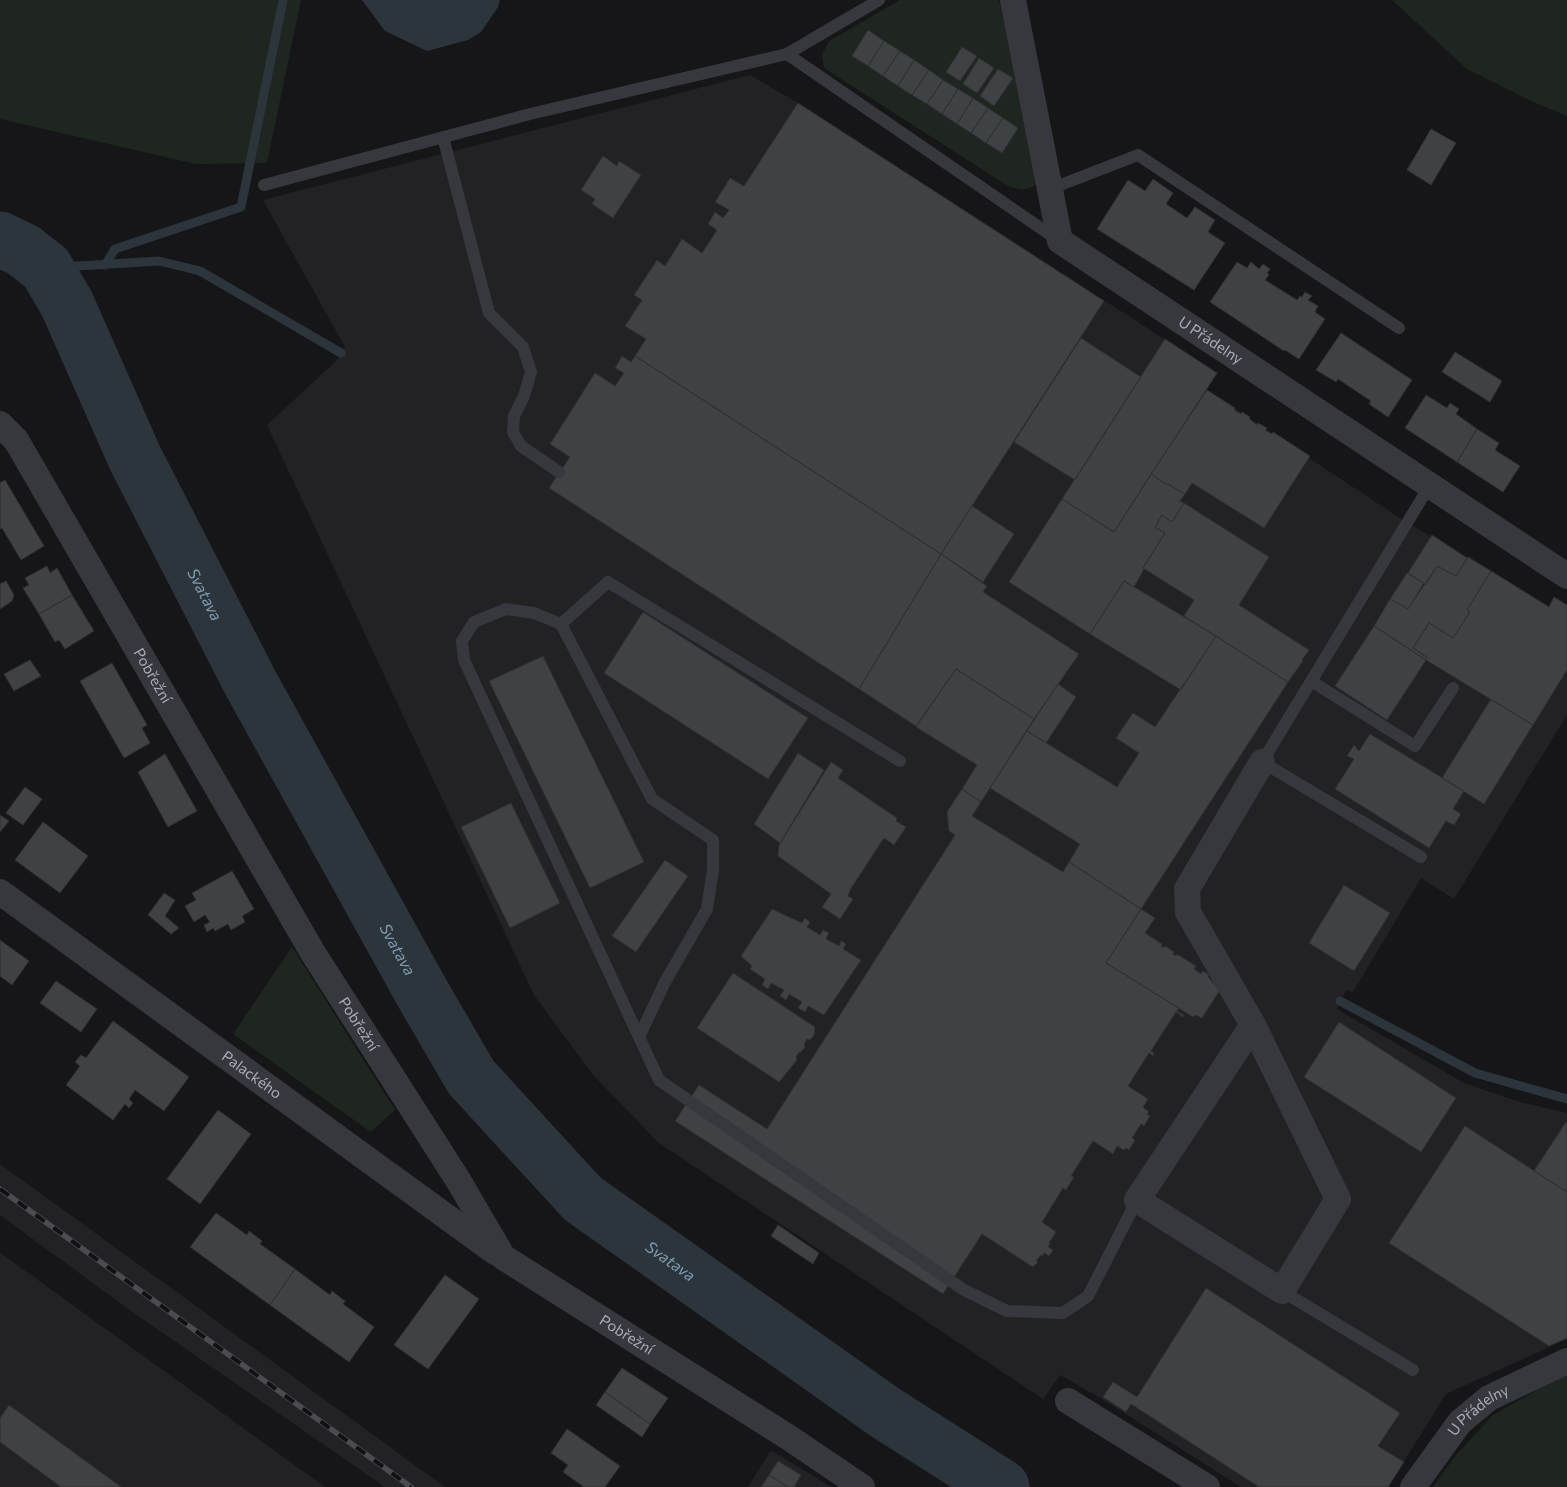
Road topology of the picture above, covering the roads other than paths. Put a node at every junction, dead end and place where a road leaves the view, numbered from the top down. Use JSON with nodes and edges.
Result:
{"nodes":[{"id":1,"x":879,"y":0,"type":"edge"},
{"id":2,"x":1013,"y":0,"type":"edge"},
{"id":3,"x":787,"y":54,"type":"junction"},
{"id":4,"x":443,"y":137,"type":"junction"},
{"id":5,"x":264,"y":185,"type":"dead end"},
{"id":6,"x":1050,"y":189,"type":"junction"},
{"id":7,"x":1060,"y":241,"type":"junction"},
{"id":8,"x":1399,"y":328,"type":"dead end"},
{"id":9,"x":0,"y":424,"type":"edge"},
{"id":10,"x":559,"y":472,"type":"dead end"},
{"id":11,"x":1430,"y":485,"type":"junction"},
{"id":12,"x":1567,"y":576,"type":"edge"},
{"id":13,"x":561,"y":624,"type":"junction"},
{"id":14,"x":1311,"y":681,"type":"junction"},
{"id":15,"x":1453,"y":688,"type":"dead end"},
{"id":16,"x":900,"y":761,"type":"dead end"},
{"id":17,"x":1262,"y":762,"type":"junction"},
{"id":18,"x":1421,"y":857,"type":"dead end"},
{"id":19,"x":0,"y":892,"type":"edge"},
{"id":20,"x":1253,"y":1025,"type":"junction"},
{"id":21,"x":639,"y":1037,"type":"junction"},
{"id":22,"x":1137,"y":1200,"type":"junction"},
{"id":23,"x":503,"y":1257,"type":"junction"},
{"id":24,"x":1282,"y":1291,"type":"junction"},
{"id":25,"x":1567,"y":1361,"type":"edge"},
{"id":26,"x":1412,"y":1370,"type":"dead end"},
{"id":27,"x":1068,"y":1401,"type":"dead end"},
{"id":28,"x":862,"y":1487,"type":"edge"},
{"id":29,"x":1206,"y":1487,"type":"edge"},
{"id":30,"x":1413,"y":1487,"type":"edge"}],
"edges":[{"from":1,"to":3,"type":"lane"},
{"from":2,"to":6,"type":"street"},
{"from":3,"to":4,"type":"lane"},
{"from":3,"to":7,"type":"lane"},
{"from":4,"to":5,"type":"lane"},
{"from":4,"to":10,"type":"lane"},
{"from":6,"to":7,"type":"street"},
{"from":6,"to":8,"type":"lane"},
{"from":7,"to":11,"type":"street","name":"U Přádelny"},
{"from":9,"to":23,"type":"street","name":"Pobřežní"},
{"from":11,"to":12,"type":"street","name":"U Přádelny"},
{"from":11,"to":14,"type":"lane"},
{"from":13,"to":16,"type":"lane"},
{"from":13,"to":21,"type":"lane"},
{"from":13,"to":21,"type":"lane"},
{"from":14,"to":15,"type":"lane"},
{"from":14,"to":17,"type":"lane"},
{"from":17,"to":18,"type":"lane"},
{"from":17,"to":20,"type":"street"},
{"from":19,"to":23,"type":"street","name":"Palackého"},
{"from":20,"to":22,"type":"street"},
{"from":20,"to":24,"type":"street"},
{"from":21,"to":22,"type":"lane"},
{"from":22,"to":24,"type":"street"},
{"from":23,"to":28,"type":"street","name":"Pobřežní"},
{"from":24,"to":26,"type":"lane"},
{"from":25,"to":30,"type":"street","name":"U Přádelny"},
{"from":27,"to":29,"type":"street"}]}
